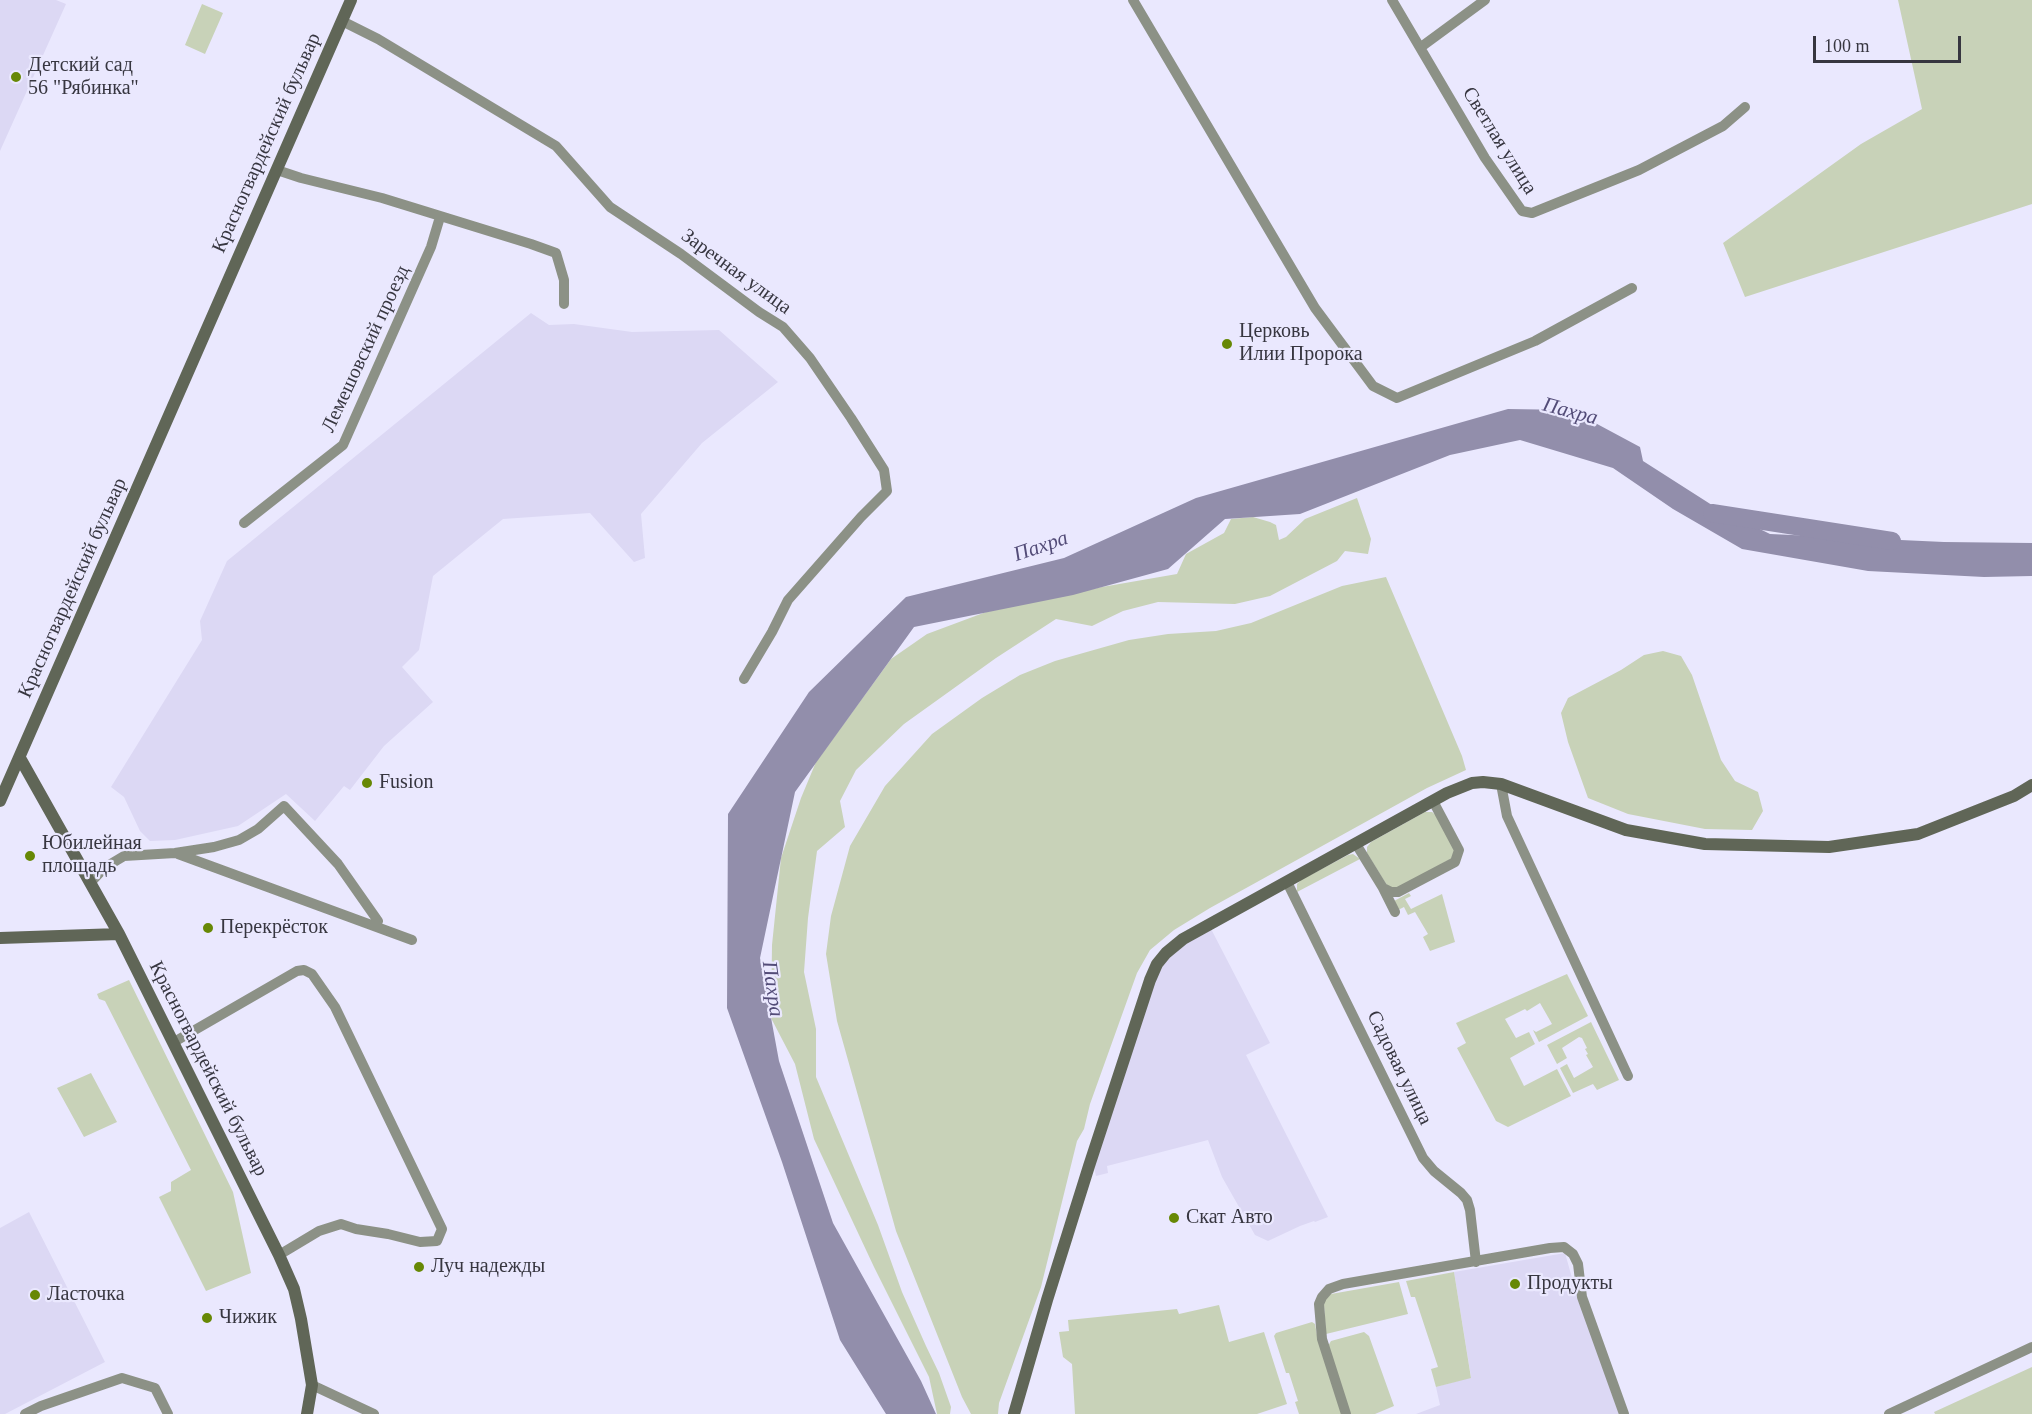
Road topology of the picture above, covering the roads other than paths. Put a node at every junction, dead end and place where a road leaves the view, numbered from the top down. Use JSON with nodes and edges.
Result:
{"nodes":[{"id":1,"x":351,"y":0,"type":"edge"},
{"id":2,"x":1133,"y":0,"type":"edge"},
{"id":3,"x":1392,"y":0,"type":"edge"},
{"id":4,"x":1485,"y":0,"type":"edge"},
{"id":5,"x":342,"y":21,"type":"junction"},
{"id":6,"x":1421,"y":47,"type":"junction"},
{"id":7,"x":1745,"y":107,"type":"dead end"},
{"id":8,"x":277,"y":170,"type":"junction"},
{"id":9,"x":440,"y":217,"type":"junction"},
{"id":10,"x":1632,"y":288,"type":"dead end"},
{"id":11,"x":564,"y":304,"type":"dead end"},
{"id":12,"x":244,"y":523,"type":"dead end"},
{"id":13,"x":744,"y":679,"type":"dead end"},
{"id":14,"x":20,"y":758,"type":"junction"},
{"id":15,"x":1501,"y":784,"type":"junction"},
{"id":16,"x":2032,"y":785,"type":"edge"},
{"id":17,"x":0,"y":801,"type":"edge"},
{"id":18,"x":1433,"y":801,"type":"junction"},
{"id":19,"x":1356,"y":844,"type":"junction"},
{"id":20,"x":175,"y":853,"type":"junction"},
{"id":21,"x":1287,"y":882,"type":"junction"},
{"id":22,"x":90,"y":883,"type":"junction"},
{"id":23,"x":1383,"y":888,"type":"junction"},
{"id":24,"x":1395,"y":912,"type":"dead end"},
{"id":25,"x":375,"y":926,"type":"junction"},
{"id":26,"x":119,"y":934,"type":"junction"},
{"id":27,"x":0,"y":938,"type":"edge"},
{"id":28,"x":412,"y":940,"type":"dead end"},
{"id":29,"x":174,"y":1042,"type":"junction"},
{"id":30,"x":1628,"y":1076,"type":"dead end"},
{"id":31,"x":279,"y":1256,"type":"junction"},
{"id":32,"x":1476,"y":1262,"type":"junction"},
{"id":33,"x":2032,"y":1347,"type":"edge"},
{"id":34,"x":312,"y":1385,"type":"junction"},
{"id":35,"x":25,"y":1414,"type":"edge"},
{"id":36,"x":168,"y":1414,"type":"edge"},
{"id":37,"x":307,"y":1414,"type":"edge"},
{"id":38,"x":374,"y":1414,"type":"edge"},
{"id":39,"x":1014,"y":1414,"type":"edge"},
{"id":40,"x":1346,"y":1414,"type":"edge"},
{"id":41,"x":1624,"y":1414,"type":"edge"},
{"id":42,"x":1889,"y":1414,"type":"edge"}],
"edges":[{"from":1,"to":5,"type":"street","name":"Красногвардейский бульвар"},
{"from":2,"to":10,"type":"street"},
{"from":3,"to":6,"type":"street","name":"Светлая улица"},
{"from":4,"to":6,"type":"street"},
{"from":5,"to":8,"type":"street","name":"Красногвардейский бульвар"},
{"from":5,"to":13,"type":"street","name":"Заречная улица"},
{"from":6,"to":7,"type":"street","name":"Светлая улица"},
{"from":8,"to":9,"type":"street"},
{"from":8,"to":14,"type":"street","name":"Красногвардейский бульвар"},
{"from":9,"to":11,"type":"street"},
{"from":9,"to":12,"type":"street","name":"Лемешовский проезд"},
{"from":14,"to":17,"type":"street"},
{"from":14,"to":22,"type":"street","name":"Красногвардейский бульвар"},
{"from":15,"to":16,"type":"street"},
{"from":15,"to":18,"type":"street"},
{"from":15,"to":30,"type":"street"},
{"from":18,"to":19,"type":"street"},
{"from":18,"to":23,"type":"street"},
{"from":19,"to":21,"type":"street"},
{"from":19,"to":23,"type":"street"},
{"from":20,"to":22,"type":"street"},
{"from":20,"to":25,"type":"street"},
{"from":20,"to":25,"type":"street"},
{"from":21,"to":32,"type":"street","name":"Садовая улица"},
{"from":21,"to":39,"type":"street"},
{"from":22,"to":26,"type":"street","name":"Красногвардейский бульвар"},
{"from":23,"to":24,"type":"street"},
{"from":25,"to":28,"type":"street"},
{"from":26,"to":27,"type":"street"},
{"from":26,"to":29,"type":"street","name":"Красногвардейский бульвар"},
{"from":29,"to":31,"type":"street","name":"Красногвардейский бульвар"},
{"from":29,"to":31,"type":"street"},
{"from":31,"to":34,"type":"street","name":"Красногвардейский бульвар"},
{"from":32,"to":40,"type":"street"},
{"from":32,"to":41,"type":"street"},
{"from":33,"to":42,"type":"street"},
{"from":34,"to":37,"type":"street","name":"Красногвардейский бульвар"},
{"from":34,"to":38,"type":"street"},
{"from":35,"to":36,"type":"street"}]}
